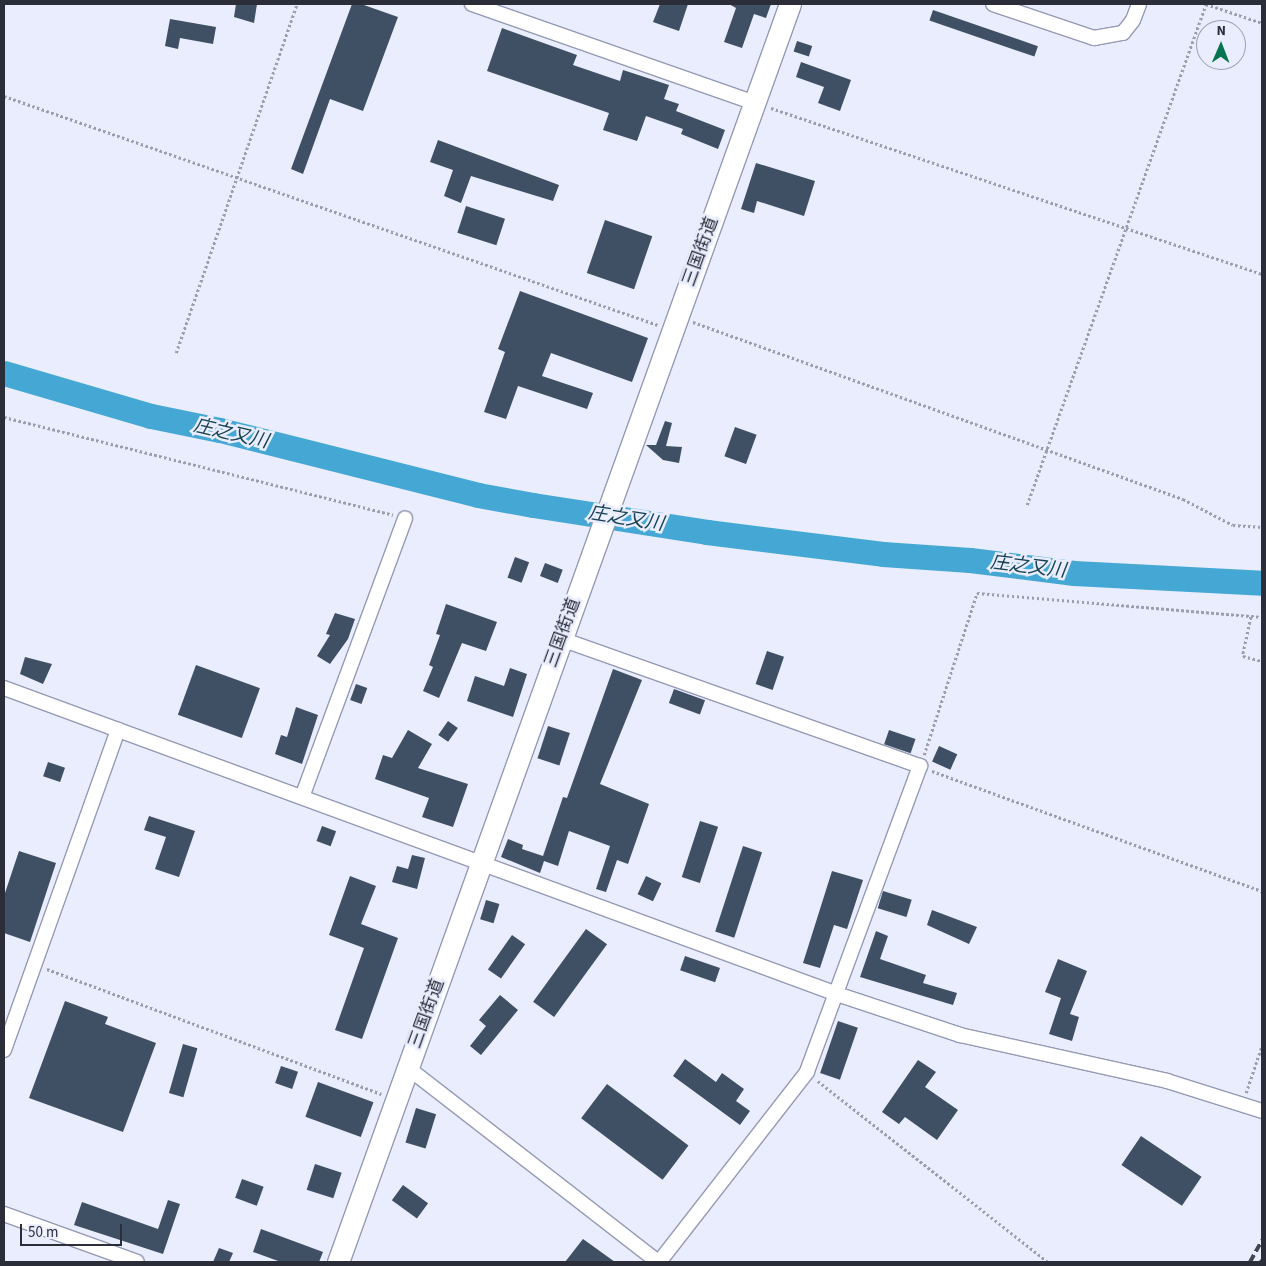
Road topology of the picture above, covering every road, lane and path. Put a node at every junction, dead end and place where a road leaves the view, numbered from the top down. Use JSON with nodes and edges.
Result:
{"nodes":[{"id":1,"x":297,"y":4,"type":"edge"},
{"id":2,"x":472,"y":4,"type":"edge"},
{"id":3,"x":790,"y":4,"type":"edge"},
{"id":4,"x":992,"y":4,"type":"edge"},
{"id":5,"x":1139,"y":4,"type":"edge"},
{"id":6,"x":1206,"y":4,"type":"edge"},
{"id":7,"x":1032,"y":10,"type":"edge"},
{"id":8,"x":1262,"y":23,"type":"edge"},
{"id":9,"x":4,"y":96,"type":"edge"},
{"id":10,"x":755,"y":103,"type":"junction"},
{"id":11,"x":235,"y":177,"type":"junction"},
{"id":12,"x":1126,"y":226,"type":"junction"},
{"id":13,"x":1262,"y":274,"type":"edge"},
{"id":14,"x":676,"y":323,"type":"junction"},
{"id":15,"x":176,"y":353,"type":"dead end"},
{"id":16,"x":4,"y":418,"type":"edge"},
{"id":17,"x":1047,"y":450,"type":"junction"},
{"id":18,"x":1027,"y":505,"type":"dead end"},
{"id":19,"x":405,"y":518,"type":"joint"},
{"id":20,"x":1262,"y":527,"type":"edge"},
{"id":21,"x":1251,"y":617,"type":"junction"},
{"id":22,"x":1262,"y":617,"type":"edge"},
{"id":23,"x":561,"y":640,"type":"junction"},
{"id":24,"x":1262,"y":662,"type":"edge"},
{"id":25,"x":4,"y":688,"type":"edge"},
{"id":26,"x":118,"y":730,"type":"junction"},
{"id":27,"x":920,"y":766,"type":"junction"},
{"id":28,"x":302,"y":797,"type":"junction"},
{"id":29,"x":482,"y":864,"type":"junction"},
{"id":30,"x":1262,"y":891,"type":"edge"},
{"id":31,"x":33,"y":964,"type":"junction"},
{"id":32,"x":837,"y":994,"type":"junction"},
{"id":33,"x":1262,"y":1045,"type":"edge"},
{"id":34,"x":4,"y":1050,"type":"edge"},
{"id":35,"x":408,"y":1068,"type":"junction"},
{"id":36,"x":807,"y":1072,"type":"junction"},
{"id":37,"x":397,"y":1099,"type":"junction"},
{"id":38,"x":1242,"y":1104,"type":"junction"},
{"id":39,"x":1262,"y":1111,"type":"edge"},
{"id":40,"x":4,"y":1214,"type":"edge"},
{"id":41,"x":137,"y":1262,"type":"edge"},
{"id":42,"x":338,"y":1262,"type":"edge"},
{"id":43,"x":658,"y":1262,"type":"edge"},
{"id":44,"x":1048,"y":1262,"type":"edge"}],
"edges":[{"from":1,"to":11,"type":"path"},
{"from":2,"to":10,"type":"street"},
{"from":3,"to":10,"type":"highway","name":"三国街道"},
{"from":4,"to":7,"type":"street"},
{"from":5,"to":7,"type":"street"},
{"from":6,"to":8,"type":"path"},
{"from":6,"to":12,"type":"path"},
{"from":9,"to":11,"type":"path"},
{"from":10,"to":12,"type":"path"},
{"from":10,"to":14,"type":"highway","name":"三国街道"},
{"from":11,"to":14,"type":"path"},
{"from":11,"to":15,"type":"path"},
{"from":12,"to":13,"type":"path"},
{"from":12,"to":17,"type":"path"},
{"from":14,"to":17,"type":"path"},
{"from":14,"to":23,"type":"highway","name":"三国街道"},
{"from":16,"to":19,"type":"path"},
{"from":17,"to":18,"type":"path"},
{"from":17,"to":20,"type":"path"},
{"from":19,"to":28,"type":"street"},
{"from":21,"to":22,"type":"path"},
{"from":21,"to":24,"type":"path"},
{"from":21,"to":27,"type":"path"},
{"from":23,"to":27,"type":"street"},
{"from":23,"to":29,"type":"highway","name":"三国街道"},
{"from":25,"to":26,"type":"street"},
{"from":26,"to":28,"type":"street"},
{"from":26,"to":31,"type":"street"},
{"from":27,"to":30,"type":"path"},
{"from":27,"to":32,"type":"street"},
{"from":28,"to":29,"type":"street"},
{"from":29,"to":32,"type":"street"},
{"from":29,"to":35,"type":"highway","name":"三国街道"},
{"from":31,"to":34,"type":"street"},
{"from":31,"to":37,"type":"path"},
{"from":32,"to":36,"type":"street"},
{"from":32,"to":38,"type":"street"},
{"from":33,"to":38,"type":"path"},
{"from":35,"to":37,"type":"highway","name":"三国街道"},
{"from":35,"to":43,"type":"street"},
{"from":36,"to":43,"type":"street"},
{"from":36,"to":44,"type":"path"},
{"from":37,"to":42,"type":"highway","name":"三国街道"},
{"from":38,"to":39,"type":"street"},
{"from":40,"to":41,"type":"street"}]}
